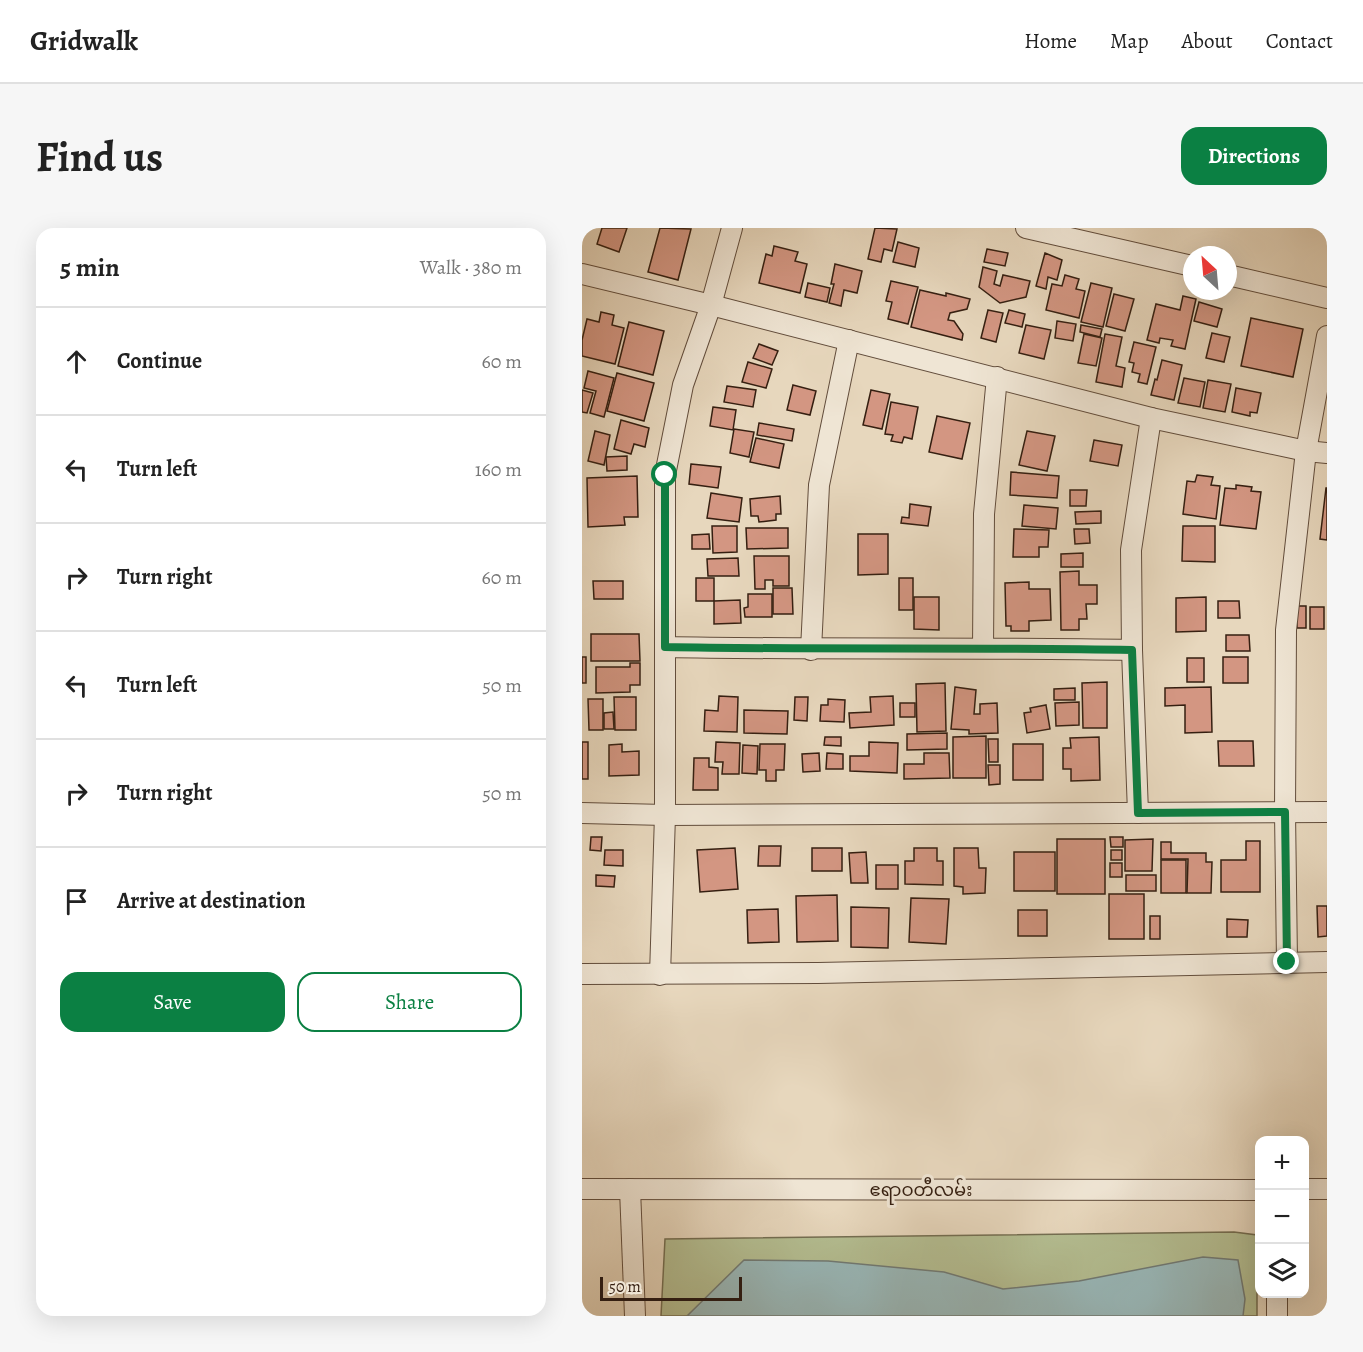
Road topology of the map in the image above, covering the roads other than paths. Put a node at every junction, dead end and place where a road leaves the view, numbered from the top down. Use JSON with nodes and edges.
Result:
{"nodes":[{"id":1,"x":732,"y":228,"type":"edge"},
{"id":2,"x":1026,"y":228,"type":"edge"},
{"id":3,"x":1183,"y":264,"type":"edge"},
{"id":4,"x":582,"y":274,"type":"edge"},
{"id":5,"x":1237,"y":277,"type":"edge"},
{"id":6,"x":1327,"y":298,"type":"edge"},
{"id":7,"x":711,"y":305,"type":"junction"},
{"id":8,"x":1327,"y":336,"type":"edge"},
{"id":9,"x":849,"y":340,"type":"junction"},
{"id":10,"x":997,"y":377,"type":"junction"},
{"id":11,"x":1151,"y":418,"type":"junction"},
{"id":12,"x":1306,"y":451,"type":"junction"},
{"id":13,"x":1327,"y":453,"type":"edge"},
{"id":14,"x":665,"y":647,"type":"junction"},
{"id":15,"x":983,"y":648,"type":"junction"},
{"id":16,"x":811,"y":650,"type":"junction"},
{"id":17,"x":1132,"y":650,"type":"junction"},
{"id":18,"x":1285,"y":812,"type":"junction"},
{"id":19,"x":1327,"y":812,"type":"edge"},
{"id":20,"x":582,"y":813,"type":"edge"},
{"id":21,"x":1138,"y":813,"type":"junction"},
{"id":22,"x":665,"y":815,"type":"junction"},
{"id":23,"x":1287,"y":962,"type":"junction"},
{"id":24,"x":1327,"y":962,"type":"edge"},
{"id":25,"x":582,"y":974,"type":"edge"},
{"id":26,"x":660,"y":975,"type":"junction"},
{"id":27,"x":582,"y":1189,"type":"edge"},
{"id":28,"x":630,"y":1189,"type":"junction"},
{"id":29,"x":1309,"y":1189,"type":"edge"},
{"id":30,"x":1327,"y":1189,"type":"edge"},
{"id":31,"x":1255,"y":1190,"type":"edge"},
{"id":32,"x":1277,"y":1298,"type":"edge"},
{"id":33,"x":635,"y":1316,"type":"edge"},
{"id":34,"x":1277,"y":1316,"type":"edge"}],
"edges":[{"from":1,"to":7,"type":"street"},
{"from":2,"to":3,"type":"street"},
{"from":4,"to":7,"type":"street"},
{"from":5,"to":6,"type":"street"},
{"from":7,"to":9,"type":"street"},
{"from":7,"to":14,"type":"street"},
{"from":8,"to":12,"type":"street"},
{"from":9,"to":10,"type":"street"},
{"from":9,"to":16,"type":"street"},
{"from":10,"to":11,"type":"street"},
{"from":10,"to":15,"type":"street"},
{"from":11,"to":12,"type":"street"},
{"from":11,"to":17,"type":"street"},
{"from":12,"to":13,"type":"street"},
{"from":12,"to":18,"type":"street"},
{"from":14,"to":16,"type":"street"},
{"from":14,"to":22,"type":"street"},
{"from":15,"to":16,"type":"street"},
{"from":15,"to":17,"type":"street"},
{"from":17,"to":21,"type":"street"},
{"from":18,"to":19,"type":"street"},
{"from":18,"to":21,"type":"street"},
{"from":18,"to":23,"type":"street"},
{"from":20,"to":22,"type":"street"},
{"from":21,"to":22,"type":"street"},
{"from":22,"to":26,"type":"street"},
{"from":23,"to":24,"type":"street"},
{"from":23,"to":26,"type":"street"},
{"from":25,"to":26,"type":"street"},
{"from":27,"to":28,"type":"street","name":"ဧရာဝတီလမ်း"},
{"from":28,"to":31,"type":"street","name":"ဧရာဝတီလမ်း"},
{"from":28,"to":33,"type":"street"},
{"from":29,"to":30,"type":"street"},
{"from":32,"to":34,"type":"street"}]}
